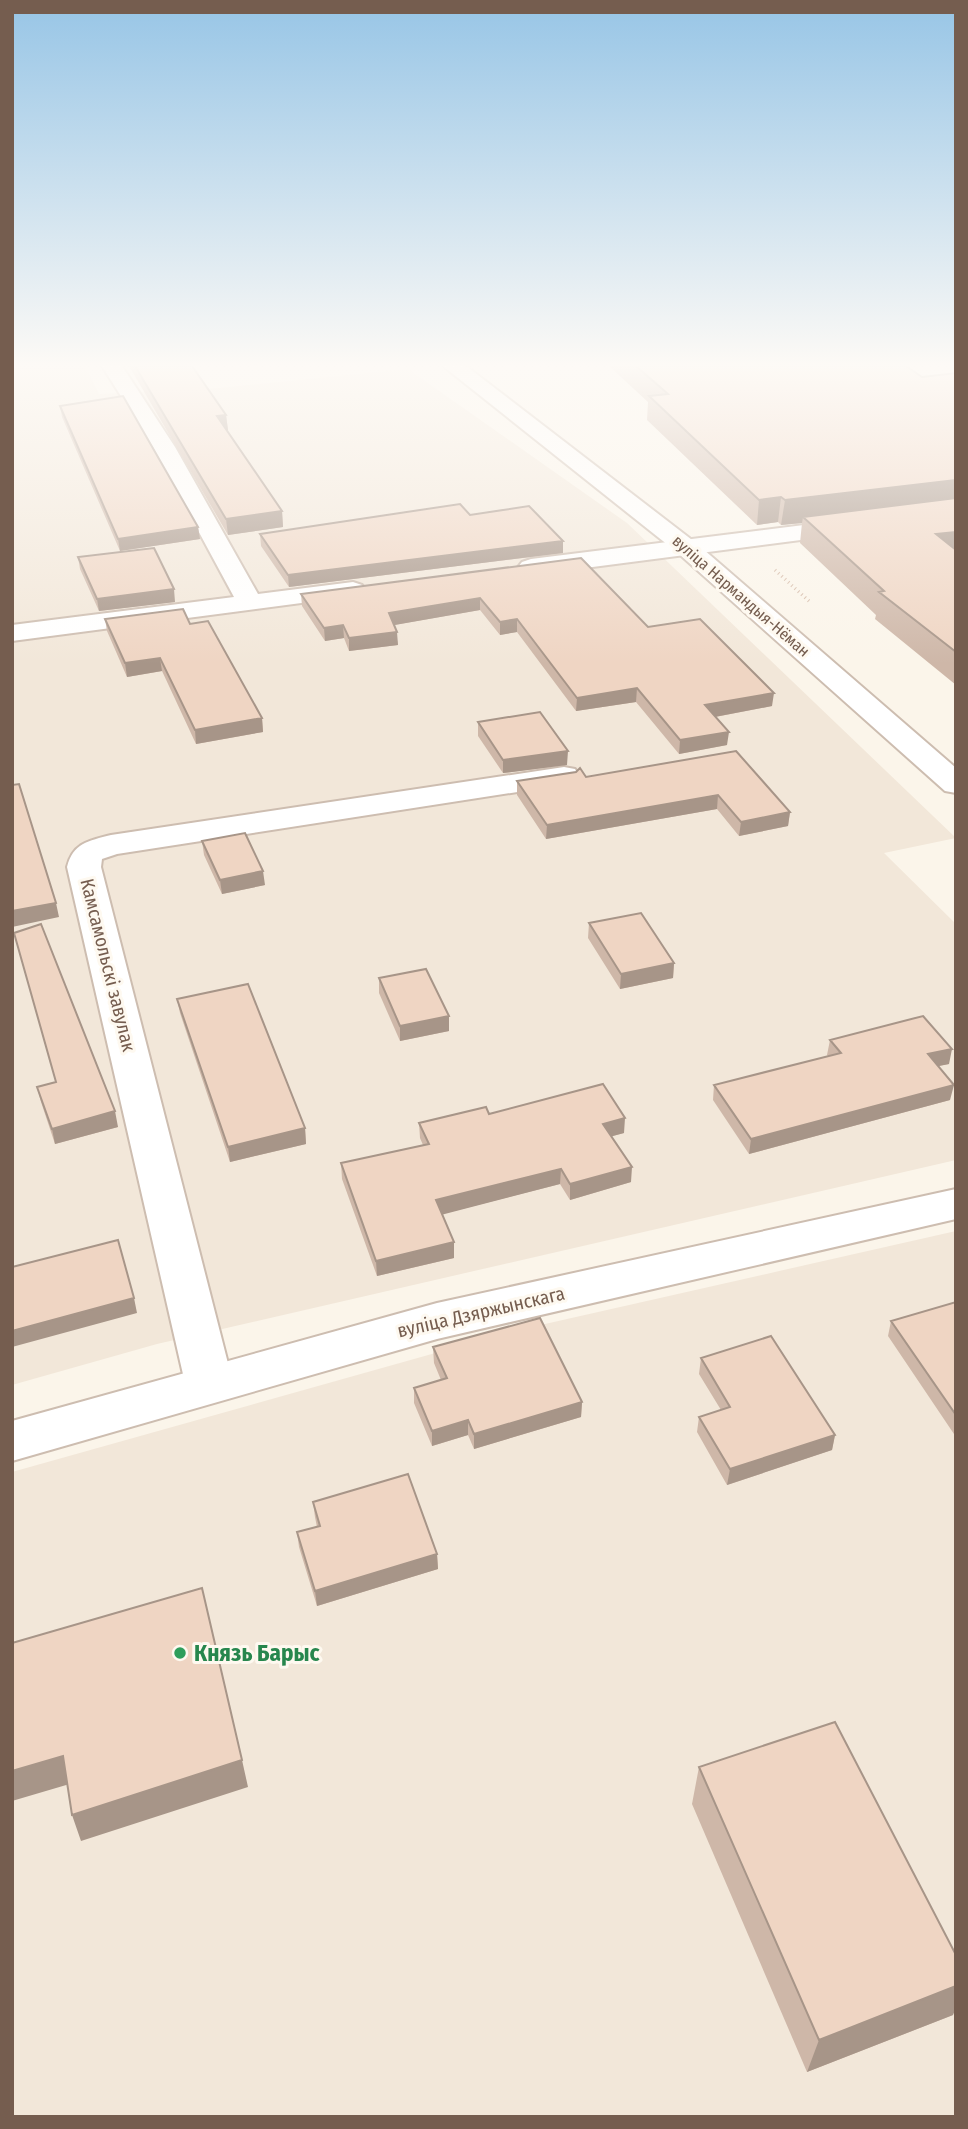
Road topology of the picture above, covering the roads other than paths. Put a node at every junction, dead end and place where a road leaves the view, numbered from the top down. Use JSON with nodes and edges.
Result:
{"nodes":[{"id":1,"x":174,"y":465,"type":"edge"},
{"id":2,"x":581,"y":465,"type":"edge"},
{"id":3,"x":956,"y":513,"type":"edge"},
{"id":4,"x":687,"y":548,"type":"junction"},
{"id":5,"x":509,"y":570,"type":"edge"},
{"id":6,"x":373,"y":588,"type":"edge"},
{"id":7,"x":250,"y":603,"type":"junction"},
{"id":8,"x":12,"y":633,"type":"edge"},
{"id":9,"x":564,"y":776,"type":"edge"},
{"id":10,"x":956,"y":784,"type":"edge"},
{"id":11,"x":956,"y":1204,"type":"edge"},
{"id":12,"x":209,"y":1383,"type":"junction"},
{"id":13,"x":12,"y":1441,"type":"edge"}],
"edges":[{"from":1,"to":7,"type":"street"},
{"from":2,"to":4,"type":"street","name":"вуліца Нармандыя-Нёман"},
{"from":3,"to":4,"type":"street"},
{"from":4,"to":5,"type":"street"},
{"from":4,"to":10,"type":"street","name":"вуліца Нармандыя-Нёман"},
{"from":6,"to":7,"type":"street"},
{"from":7,"to":8,"type":"street"},
{"from":9,"to":12,"type":"street","name":"Камсамольскі завулак"},
{"from":11,"to":12,"type":"street","name":"вуліца Дзяржынскага"},
{"from":12,"to":13,"type":"street","name":"вуліца Дзяржынскага"}]}
